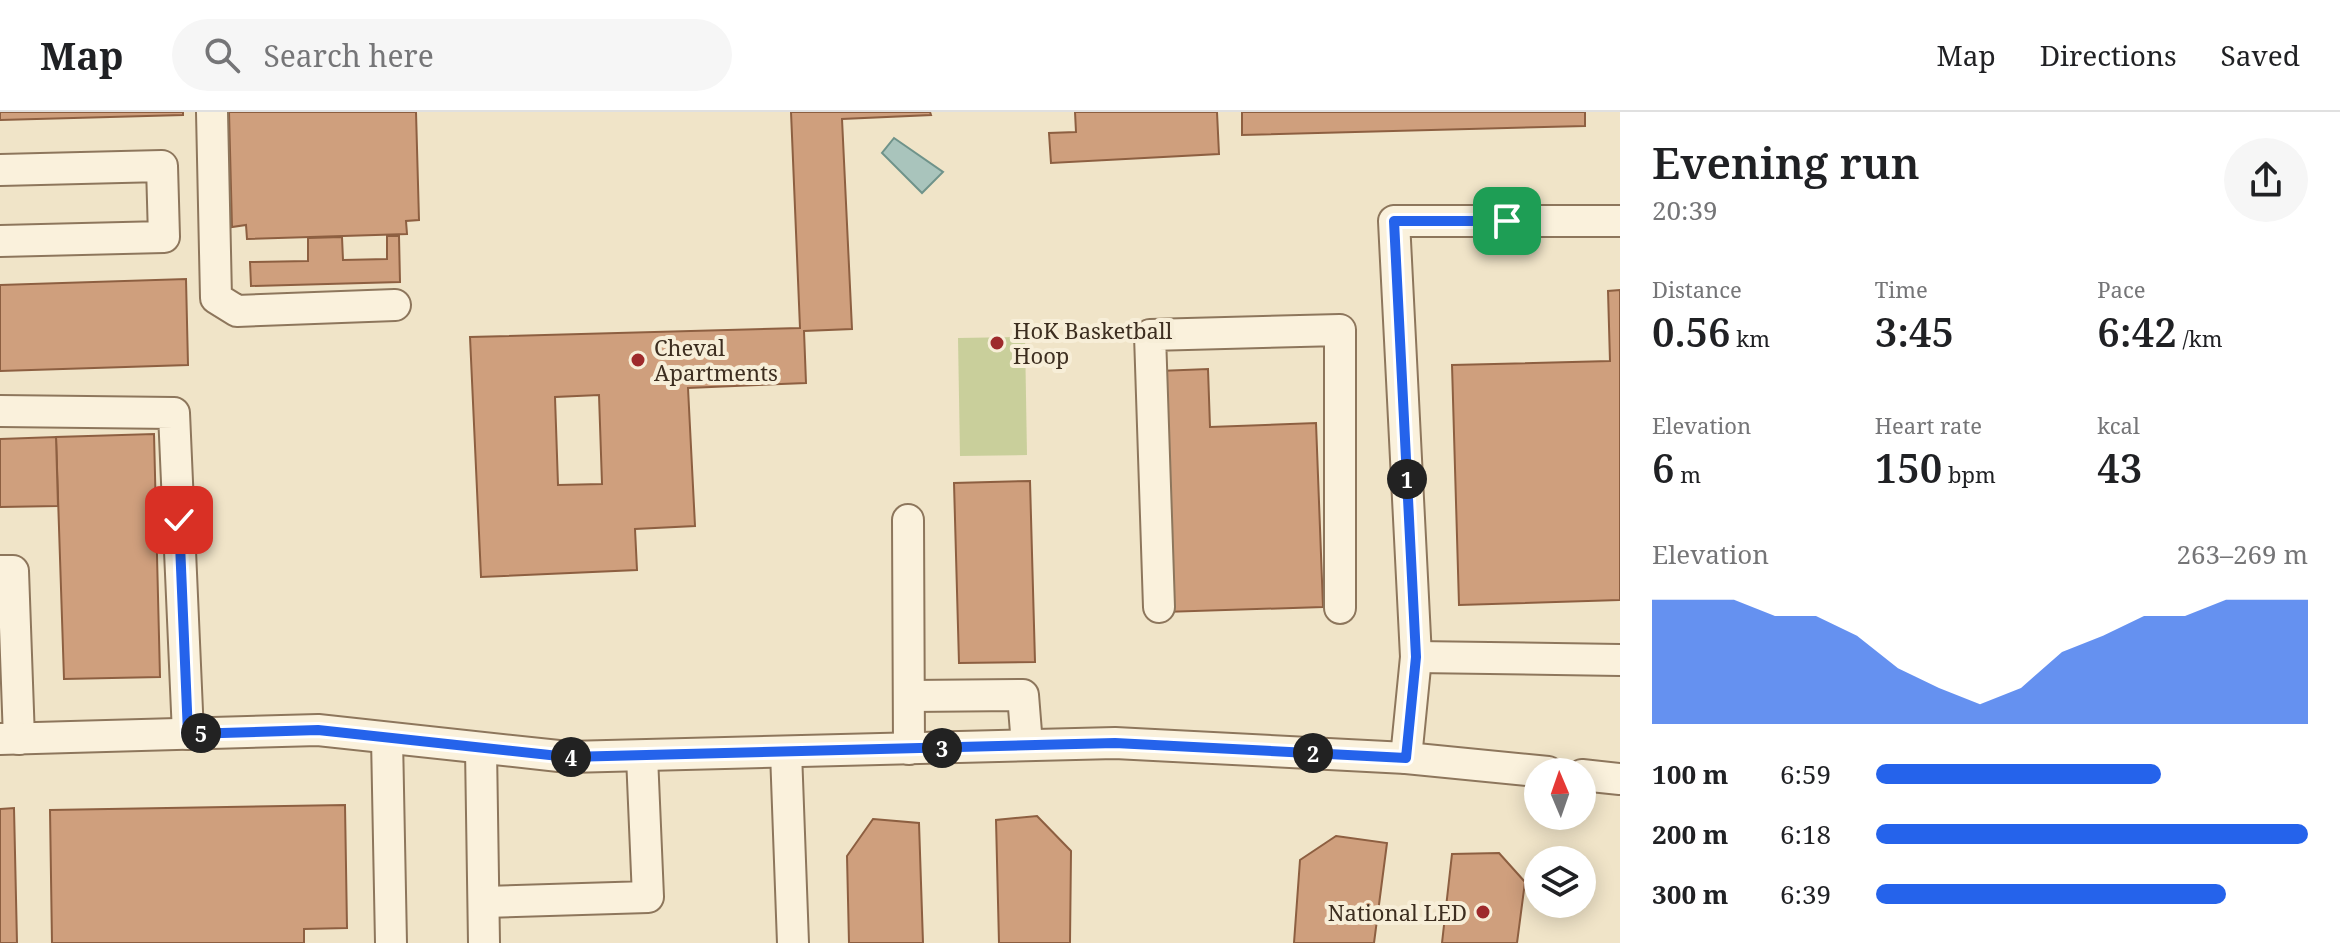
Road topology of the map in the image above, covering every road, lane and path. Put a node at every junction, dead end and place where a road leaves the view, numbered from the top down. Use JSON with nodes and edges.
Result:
{"nodes":[{"id":1,"x":212,"y":112,"type":"edge"},
{"id":2,"x":0,"y":170,"type":"edge"},
{"id":3,"x":1620,"y":221,"type":"edge"},
{"id":4,"x":0,"y":241,"type":"edge"},
{"id":5,"x":395,"y":305,"type":"dead end"},
{"id":6,"x":0,"y":411,"type":"edge"},
{"id":7,"x":908,"y":520,"type":"dead end"},
{"id":8,"x":0,"y":571,"type":"edge"},
{"id":9,"x":1159,"y":607,"type":"dead end"},
{"id":10,"x":1340,"y":608,"type":"dead end"},
{"id":11,"x":8,"y":641,"type":"edge"},
{"id":12,"x":1416,"y":657,"type":"junction"},
{"id":13,"x":1620,"y":660,"type":"edge"},
{"id":14,"x":911,"y":696,"type":"junction"},
{"id":15,"x":188,"y":734,"type":"junction"},
{"id":16,"x":387,"y":738,"type":"junction"},
{"id":17,"x":10,"y":739,"type":"edge"},
{"id":18,"x":1027,"y":745,"type":"junction"},
{"id":19,"x":481,"y":749,"type":"junction"},
{"id":20,"x":909,"y":749,"type":"junction"},
{"id":21,"x":786,"y":752,"type":"junction"},
{"id":22,"x":642,"y":756,"type":"junction"},
{"id":23,"x":1406,"y":758,"type":"junction"},
{"id":24,"x":1524,"y":770,"type":"edge"},
{"id":25,"x":1596,"y":776,"type":"edge"},
{"id":26,"x":1620,"y":779,"type":"edge"},
{"id":27,"x":484,"y":902,"type":"junction"},
{"id":28,"x":391,"y":943,"type":"edge"},
{"id":29,"x":484,"y":943,"type":"edge"},
{"id":30,"x":793,"y":943,"type":"edge"}],
"edges":[{"from":1,"to":5,"type":"street"},
{"from":2,"to":4,"type":"street"},
{"from":3,"to":12,"type":"street"},
{"from":6,"to":15,"type":"street"},
{"from":7,"to":14,"type":"street"},
{"from":8,"to":11,"type":"street"},
{"from":9,"to":10,"type":"street"},
{"from":11,"to":17,"type":"street"},
{"from":12,"to":13,"type":"street"},
{"from":12,"to":23,"type":"street"},
{"from":14,"to":18,"type":"street"},
{"from":14,"to":20,"type":"street"},
{"from":15,"to":16,"type":"street"},
{"from":15,"to":17,"type":"street"},
{"from":16,"to":19,"type":"street"},
{"from":16,"to":28,"type":"street"},
{"from":18,"to":20,"type":"street"},
{"from":18,"to":23,"type":"street"},
{"from":19,"to":22,"type":"street"},
{"from":19,"to":27,"type":"street"},
{"from":20,"to":21,"type":"street"},
{"from":21,"to":22,"type":"street"},
{"from":21,"to":30,"type":"street"},
{"from":22,"to":27,"type":"street"},
{"from":23,"to":24,"type":"street"},
{"from":25,"to":26,"type":"street"},
{"from":27,"to":29,"type":"street"}]}
